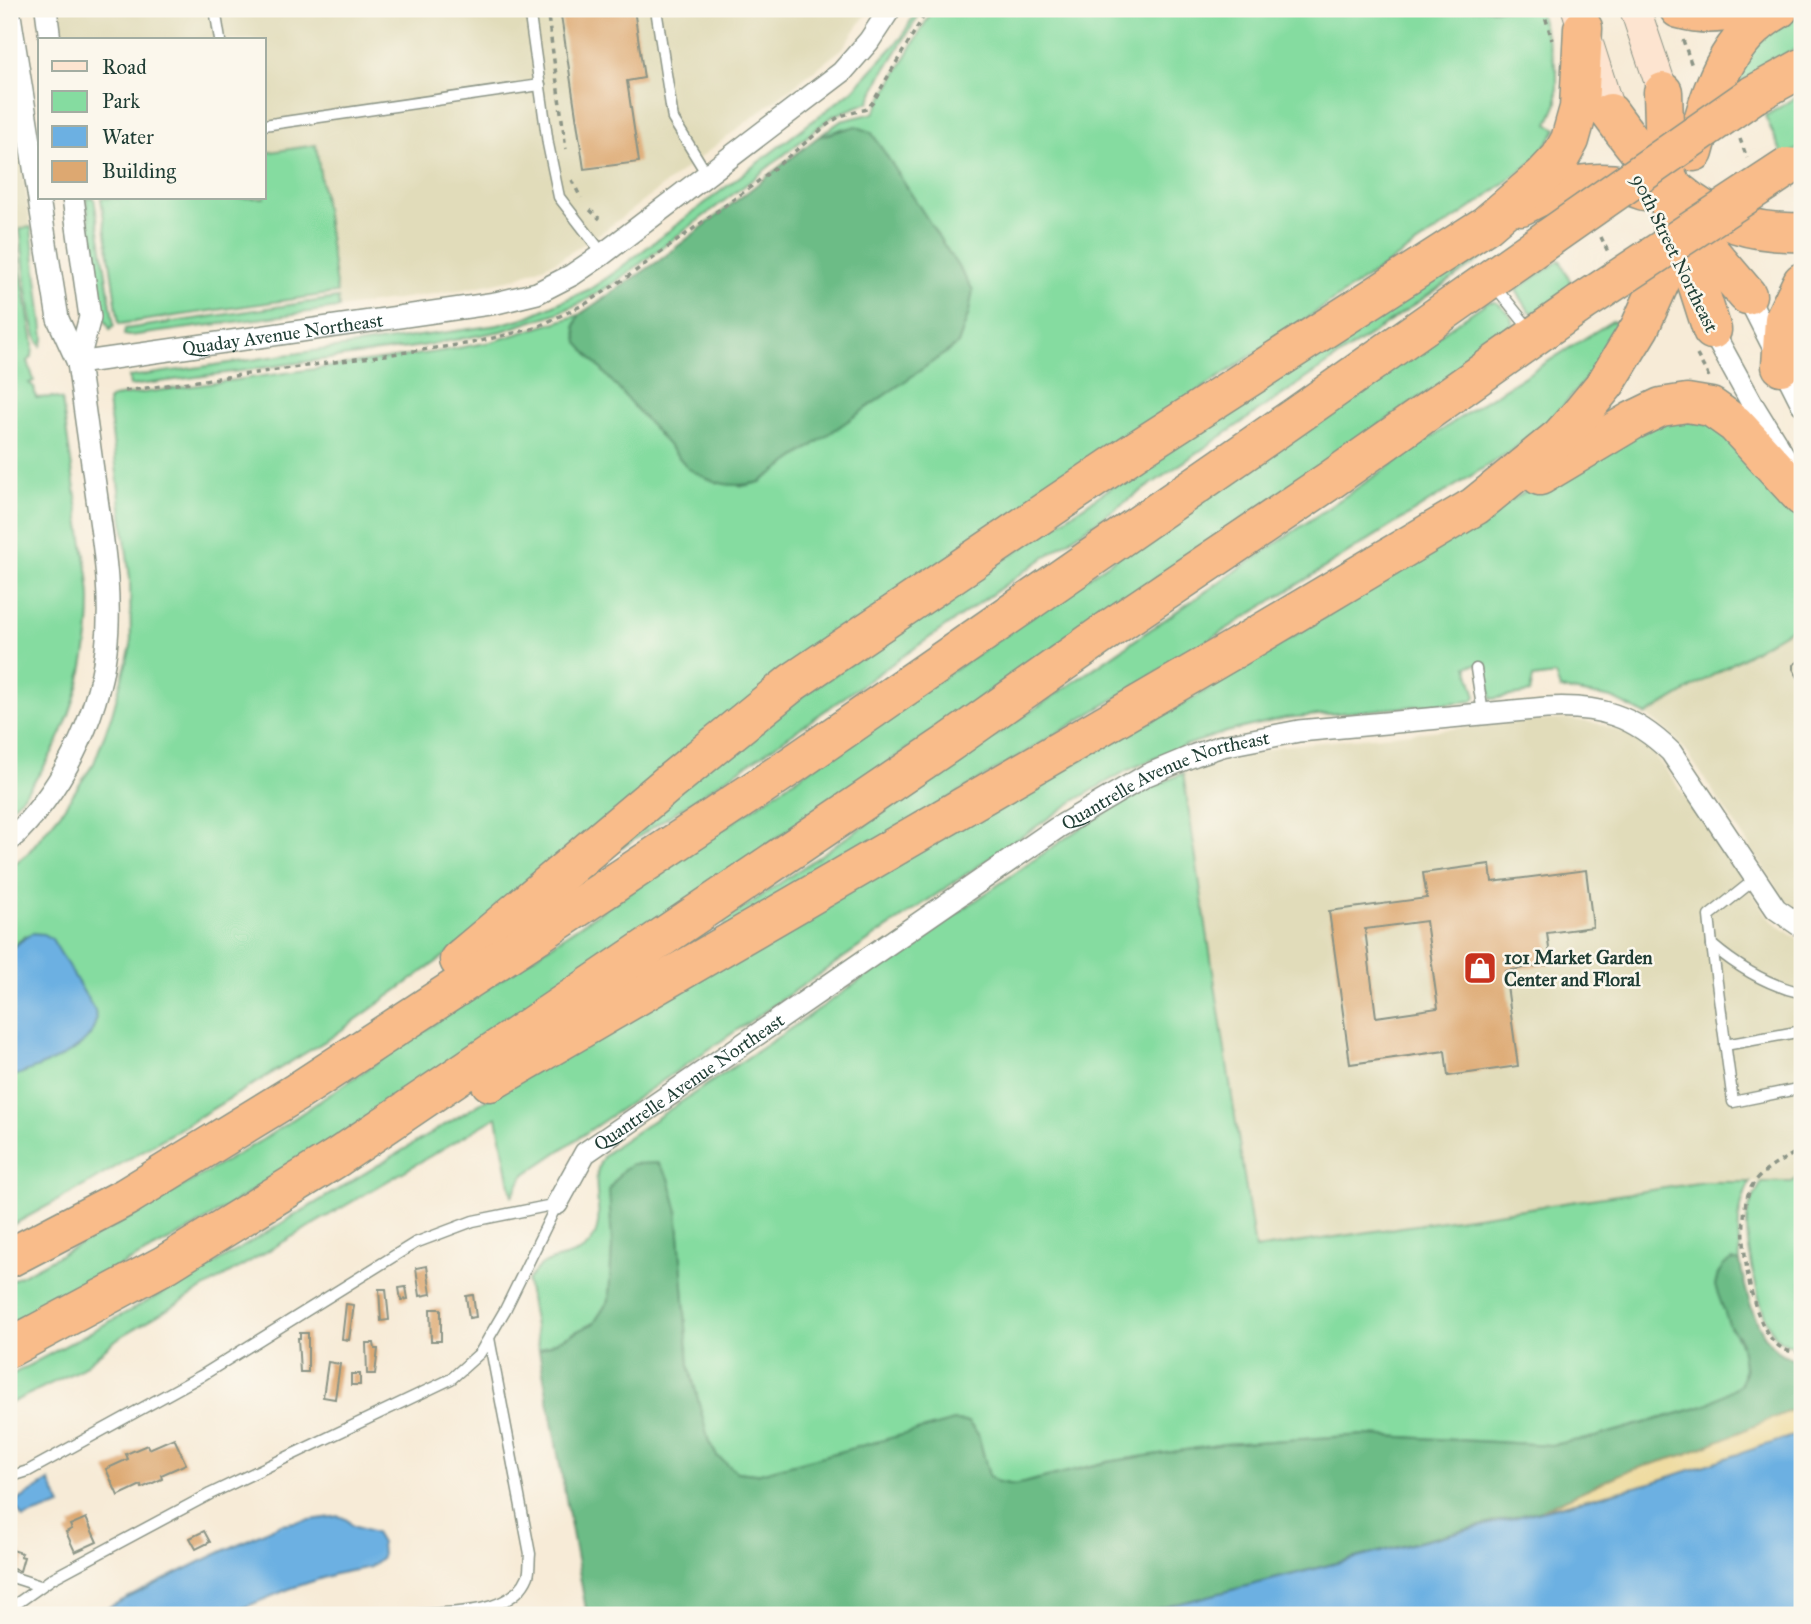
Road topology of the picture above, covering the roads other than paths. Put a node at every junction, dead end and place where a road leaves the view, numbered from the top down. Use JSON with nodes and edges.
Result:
{"nodes":[{"id":1,"x":9,"y":9,"type":"edge"},
{"id":2,"x":46,"y":9,"type":"edge"},
{"id":3,"x":215,"y":9,"type":"edge"},
{"id":4,"x":529,"y":9,"type":"edge"},
{"id":5,"x":656,"y":9,"type":"edge"},
{"id":6,"x":890,"y":9,"type":"edge"},
{"id":7,"x":1635,"y":9,"type":"edge"},
{"id":8,"x":1739,"y":9,"type":"edge"},
{"id":9,"x":1779,"y":9,"type":"edge"},
{"id":10,"x":1580,"y":18,"type":"edge"},
{"id":11,"x":1679,"y":20,"type":"edge"},
{"id":12,"x":50,"y":38,"type":"edge"},
{"id":13,"x":220,"y":38,"type":"edge"},
{"id":14,"x":1802,"y":68,"type":"edge"},
{"id":15,"x":540,"y":86,"type":"junction"},
{"id":16,"x":1663,"y":92,"type":"joint"},
{"id":17,"x":1610,"y":113,"type":"joint"},
{"id":18,"x":266,"y":125,"type":"edge"},
{"id":19,"x":1795,"y":164,"type":"edge"},
{"id":20,"x":708,"y":176,"type":"junction"},
{"id":21,"x":38,"y":192,"type":"edge"},
{"id":22,"x":39,"y":200,"type":"edge"},
{"id":23,"x":73,"y":200,"type":"edge"},
{"id":24,"x":1680,"y":202,"type":"junction"},
{"id":25,"x":1486,"y":225,"type":"junction"},
{"id":26,"x":1802,"y":232,"type":"edge"},
{"id":27,"x":603,"y":254,"type":"junction"},
{"id":28,"x":1490,"y":280,"type":"junction"},
{"id":29,"x":1802,"y":282,"type":"edge"},
{"id":30,"x":1747,"y":295,"type":"joint"},
{"id":31,"x":1712,"y":330,"type":"joint"},
{"id":32,"x":1535,"y":336,"type":"junction"},
{"id":33,"x":78,"y":363,"type":"junction"},
{"id":34,"x":1782,"y":366,"type":"junction"},
{"id":35,"x":1802,"y":404,"type":"edge"},
{"id":36,"x":1802,"y":485,"type":"edge"},
{"id":37,"x":1802,"y":497,"type":"edge"},
{"id":38,"x":1475,"y":506,"type":"junction"},
{"id":39,"x":1476,"y":669,"type":"dead end"},
{"id":40,"x":1483,"y":713,"type":"junction"},
{"id":41,"x":9,"y":841,"type":"edge"},
{"id":42,"x":1754,"y":880,"type":"junction"},
{"id":43,"x":1802,"y":927,"type":"edge"},
{"id":44,"x":1712,"y":945,"type":"junction"},
{"id":45,"x":1802,"y":993,"type":"edge"},
{"id":46,"x":1802,"y":1031,"type":"edge"},
{"id":47,"x":1725,"y":1045,"type":"junction"},
{"id":48,"x":1802,"y":1088,"type":"edge"},
{"id":49,"x":297,"y":1092,"type":"junction"},
{"id":50,"x":338,"y":1157,"type":"junction"},
{"id":51,"x":556,"y":1204,"type":"junction"},
{"id":52,"x":9,"y":1258,"type":"edge"},
{"id":53,"x":489,"y":1338,"type":"junction"},
{"id":54,"x":9,"y":1348,"type":"edge"},
{"id":55,"x":9,"y":1477,"type":"edge"},
{"id":56,"x":9,"y":1576,"type":"edge"},
{"id":57,"x":40,"y":1586,"type":"junction"},
{"id":58,"x":9,"y":1609,"type":"edge"},
{"id":59,"x":406,"y":1615,"type":"edge"}],
"edges":[{"from":1,"to":21,"type":"street"},
{"from":2,"to":12,"type":"street"},
{"from":3,"to":13,"type":"lane"},
{"from":4,"to":15,"type":"lane"},
{"from":5,"to":20,"type":"lane"},
{"from":6,"to":20,"type":"street","name":"Quaday Avenue Northeast"},
{"from":7,"to":16,"type":"main road"},
{"from":8,"to":11,"type":"highway"},
{"from":9,"to":24,"type":"highway"},
{"from":10,"to":17,"type":"main road"},
{"from":10,"to":25,"type":"highway"},
{"from":14,"to":28,"type":"highway","bridge":true},
{"from":15,"to":18,"type":"lane"},
{"from":15,"to":27,"type":"lane"},
{"from":16,"to":24,"type":"highway"},
{"from":17,"to":24,"type":"highway"},
{"from":19,"to":32,"type":"highway","bridge":true},
{"from":20,"to":27,"type":"street","name":"Quaday Avenue Northeast"},
{"from":22,"to":33,"type":"street"},
{"from":23,"to":33,"type":"street"},
{"from":24,"to":25,"type":"highway"},
{"from":24,"to":26,"type":"highway"},
{"from":24,"to":30,"type":"highway"},
{"from":24,"to":31,"type":"highway"},
{"from":24,"to":38,"type":"highway"},
{"from":25,"to":49,"type":"highway"},
{"from":27,"to":33,"type":"street","name":"Quaday Avenue Northeast"},
{"from":28,"to":32,"type":"lane"},
{"from":28,"to":49,"type":"highway"},
{"from":29,"to":34,"type":"highway"},
{"from":30,"to":34,"type":"street"},
{"from":31,"to":36,"type":"street","name":"90th Street Northeast"},
{"from":32,"to":50,"type":"highway"},
{"from":33,"to":41,"type":"street"},
{"from":34,"to":35,"type":"street"},
{"from":37,"to":38,"type":"highway"},
{"from":38,"to":50,"type":"highway"},
{"from":39,"to":40,"type":"lane"},
{"from":40,"to":42,"type":"street","name":"Quantrelle Avenue Northeast"},
{"from":40,"to":51,"type":"street","name":"Quantrelle Avenue Northeast"},
{"from":42,"to":43,"type":"street","name":"Quantrelle Avenue Northeast"},
{"from":42,"to":44,"type":"lane"},
{"from":44,"to":45,"type":"lane"},
{"from":44,"to":47,"type":"lane"},
{"from":46,"to":47,"type":"lane"},
{"from":47,"to":48,"type":"lane"},
{"from":49,"to":52,"type":"highway"},
{"from":50,"to":54,"type":"highway"},
{"from":51,"to":53,"type":"lane"},
{"from":51,"to":55,"type":"lane"},
{"from":53,"to":57,"type":"lane"},
{"from":53,"to":59,"type":"lane"},
{"from":56,"to":57,"type":"lane"},
{"from":57,"to":58,"type":"lane"}]}
